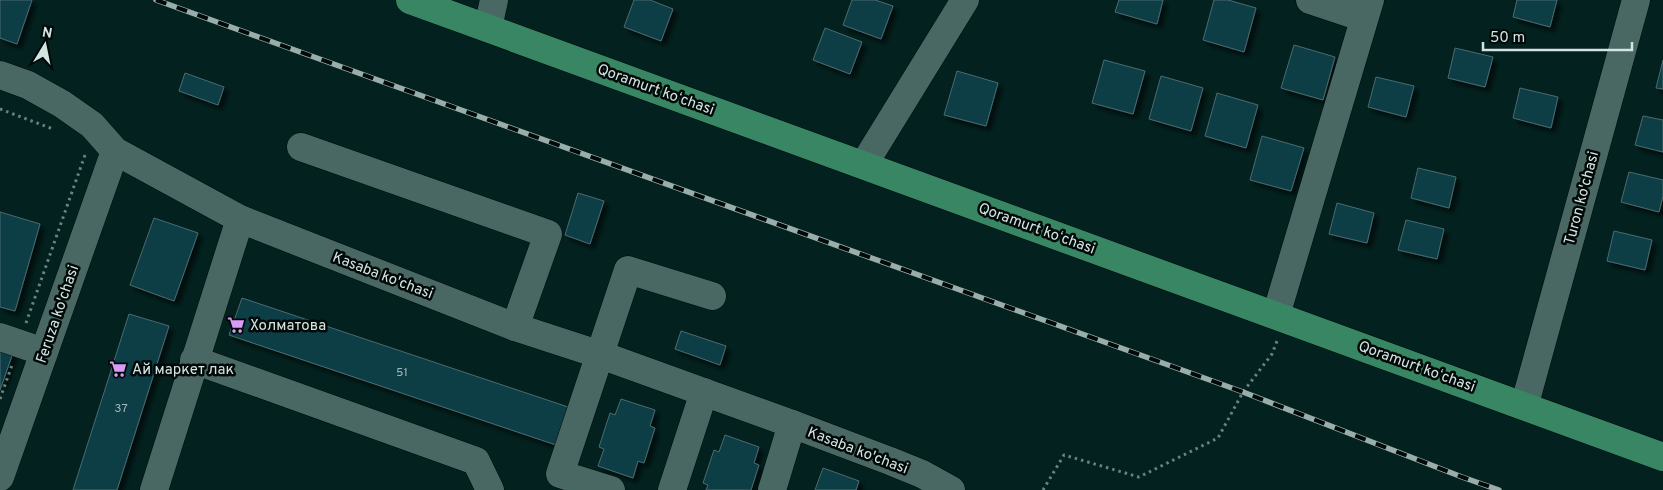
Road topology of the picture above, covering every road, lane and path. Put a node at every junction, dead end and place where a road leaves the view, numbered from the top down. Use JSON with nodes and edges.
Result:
{"nodes":[{"id":1,"x":410,"y":0,"type":"edge"},
{"id":2,"x":438,"y":0,"type":"edge"},
{"id":3,"x":965,"y":0,"type":"edge"},
{"id":4,"x":1310,"y":0,"type":"edge"},
{"id":5,"x":1636,"y":0,"type":"edge"},
{"id":6,"x":1367,"y":9,"type":"edge"},
{"id":7,"x":491,"y":16,"type":"edge"},
{"id":8,"x":0,"y":75,"type":"edge"},
{"id":9,"x":0,"y":109,"type":"edge"},
{"id":10,"x":59,"y":131,"type":"dead end"},
{"id":11,"x":301,"y":147,"type":"dead end"},
{"id":12,"x":79,"y":148,"type":"dead end"},
{"id":13,"x":115,"y":151,"type":"junction"},
{"id":14,"x":869,"y":156,"type":"junction"},
{"id":15,"x":240,"y":219,"type":"junction"},
{"id":16,"x":712,"y":296,"type":"dead end"},
{"id":17,"x":1282,"y":312,"type":"junction"},
{"id":18,"x":516,"y":326,"type":"junction"},
{"id":19,"x":21,"y":344,"type":"edge"},
{"id":20,"x":601,"y":355,"type":"junction"},
{"id":21,"x":194,"y":360,"type":"junction"},
{"id":22,"x":704,"y":392,"type":"junction"},
{"id":23,"x":1527,"y":396,"type":"junction"},
{"id":24,"x":0,"y":399,"type":"edge"},
{"id":25,"x":792,"y":424,"type":"junction"},
{"id":26,"x":1663,"y":446,"type":"edge"},
{"id":27,"x":1663,"y":457,"type":"edge"},
{"id":28,"x":0,"y":477,"type":"edge"},
{"id":29,"x":941,"y":488,"type":"edge"},
{"id":30,"x":154,"y":490,"type":"edge"},
{"id":31,"x":490,"y":490,"type":"edge"},
{"id":32,"x":611,"y":490,"type":"edge"},
{"id":33,"x":672,"y":490,"type":"edge"},
{"id":34,"x":772,"y":490,"type":"edge"},
{"id":35,"x":1043,"y":490,"type":"edge"}],
"edges":[{"from":1,"to":7,"type":"main road","name":"Qoramurt koʻchasi"},
{"from":2,"to":7,"type":"main road","name":"Qoramurt koʻchasi"},
{"from":3,"to":14,"type":"street"},
{"from":4,"to":6,"type":"street"},
{"from":5,"to":23,"type":"street","name":"Turon ko'chasi"},
{"from":6,"to":17,"type":"street"},
{"from":7,"to":14,"type":"main road","name":"Qoramurt koʻchasi"},
{"from":7,"to":17,"type":"main road","name":"Qoramurt koʻchasi"},
{"from":8,"to":13,"type":"street","name":"Kasaba ko'chasi"},
{"from":9,"to":10,"type":"path"},
{"from":11,"to":18,"type":"street"},
{"from":12,"to":19,"type":"path"},
{"from":13,"to":15,"type":"street","name":"Kasaba ko'chasi"},
{"from":13,"to":19,"type":"street","name":"Feruza ko'chasi"},
{"from":14,"to":17,"type":"main road","name":"Qoramurt koʻchasi"},
{"from":15,"to":18,"type":"street","name":"Kasaba ko'chasi"},
{"from":15,"to":21,"type":"street"},
{"from":16,"to":20,"type":"street"},
{"from":17,"to":23,"type":"main road","name":"Qoramurt koʻchasi"},
{"from":17,"to":27,"type":"main road","name":"Qoramurt koʻchasi"},
{"from":17,"to":35,"type":"path"},
{"from":18,"to":20,"type":"street","name":"Kasaba ko'chasi"},
{"from":19,"to":24,"type":"path"},
{"from":19,"to":28,"type":"street","name":"Feruza ko'chasi"},
{"from":20,"to":22,"type":"street","name":"Kasaba ko'chasi"},
{"from":20,"to":32,"type":"street"},
{"from":21,"to":30,"type":"street"},
{"from":21,"to":31,"type":"street"},
{"from":22,"to":25,"type":"street","name":"Kasaba ko'chasi"},
{"from":22,"to":33,"type":"street"},
{"from":23,"to":26,"type":"main road","name":"Qoramurt koʻchasi"},
{"from":25,"to":29,"type":"street","name":"Kasaba ko'chasi"},
{"from":25,"to":34,"type":"street","name":"Kasaba ko'chasi"}]}
